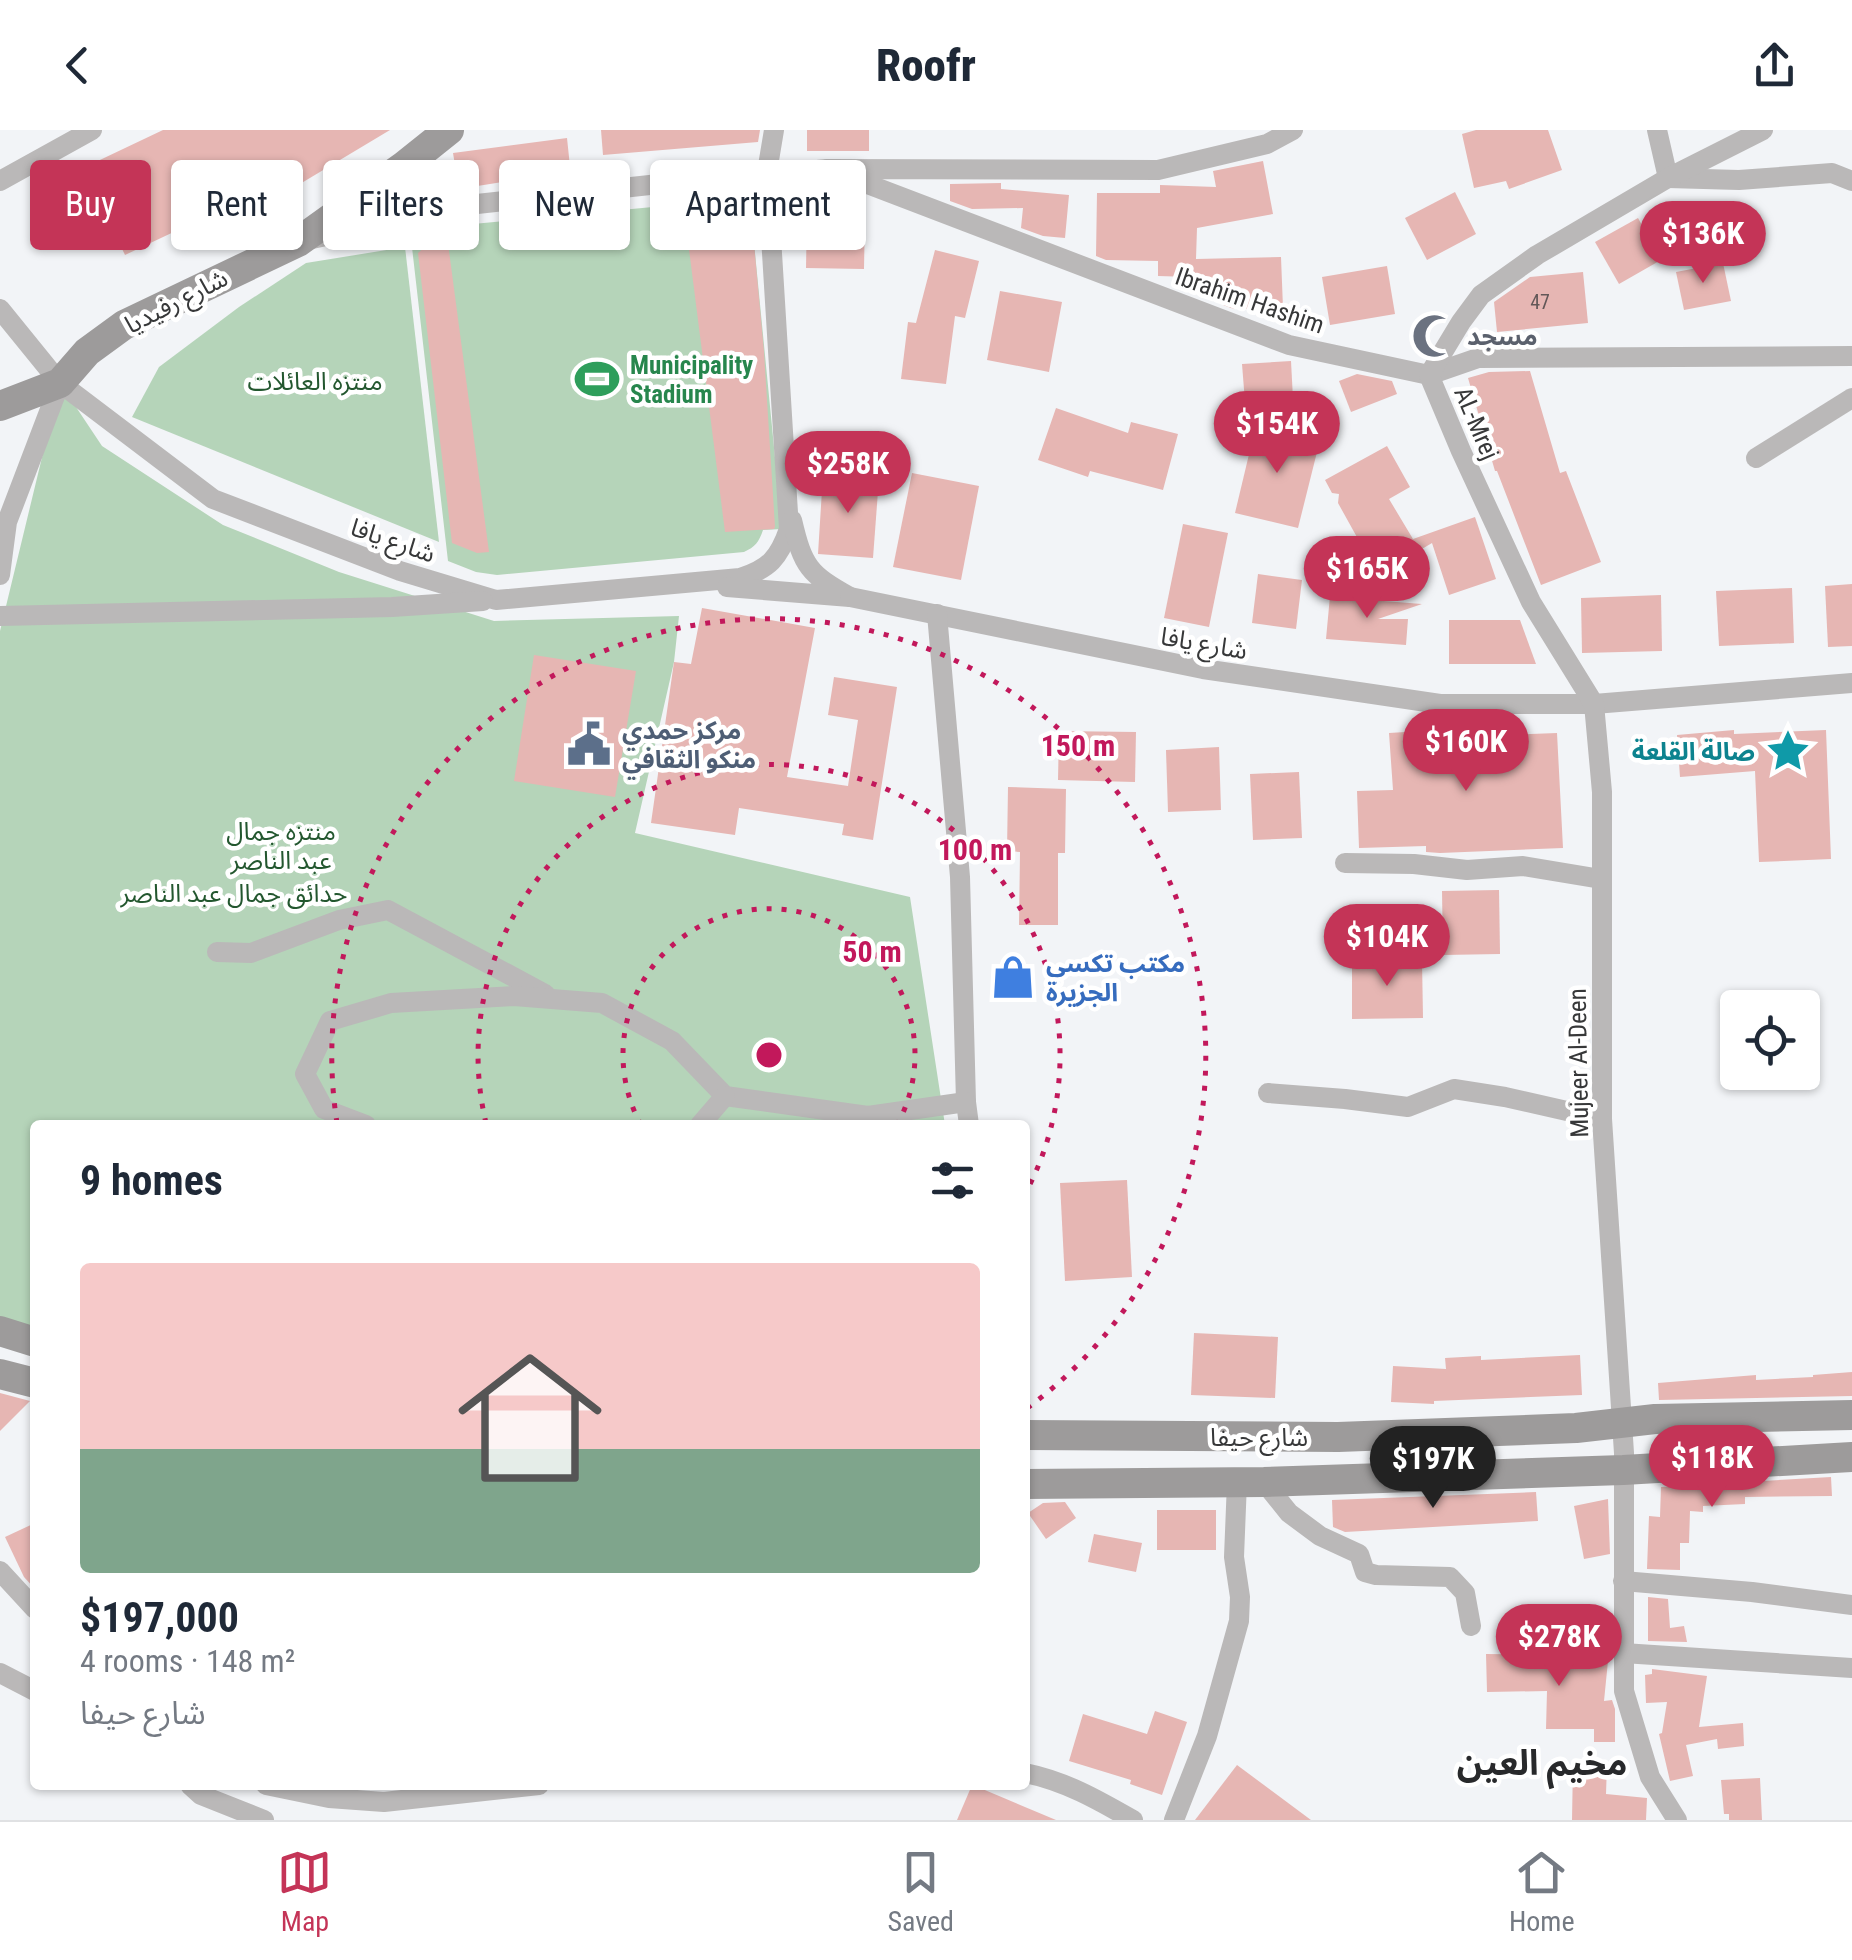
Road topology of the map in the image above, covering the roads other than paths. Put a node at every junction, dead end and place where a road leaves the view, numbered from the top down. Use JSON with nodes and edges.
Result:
{"nodes":[{"id":1,"x":450,"y":130,"type":"edge"},
{"id":2,"x":774,"y":130,"type":"edge"},
{"id":3,"x":1292,"y":130,"type":"edge"},
{"id":4,"x":1657,"y":130,"type":"edge"},
{"id":5,"x":1763,"y":130,"type":"edge"},
{"id":6,"x":84,"y":132,"type":"edge"},
{"id":7,"x":769,"y":160,"type":"edge"},
{"id":8,"x":866,"y":169,"type":"edge"},
{"id":9,"x":1668,"y":178,"type":"junction"},
{"id":10,"x":0,"y":181,"type":"edge"},
{"id":11,"x":1852,"y":181,"type":"edge"},
{"id":12,"x":866,"y":183,"type":"edge"},
{"id":13,"x":650,"y":185,"type":"edge"},
{"id":14,"x":303,"y":238,"type":"edge"},
{"id":15,"x":303,"y":241,"type":"edge"},
{"id":16,"x":281,"y":250,"type":"edge"},
{"id":17,"x":772,"y":250,"type":"edge"},
{"id":18,"x":0,"y":309,"type":"edge"},
{"id":19,"x":1852,"y":356,"type":"edge"},
{"id":20,"x":1429,"y":375,"type":"junction"},
{"id":21,"x":60,"y":384,"type":"junction"},
{"id":22,"x":1852,"y":398,"type":"edge"},
{"id":23,"x":0,"y":406,"type":"edge"},
{"id":24,"x":1756,"y":458,"type":"dead end"},
{"id":25,"x":790,"y":519,"type":"junction"},
{"id":26,"x":0,"y":575,"type":"edge"},
{"id":27,"x":685,"y":583,"type":"junction"},
{"id":28,"x":850,"y":597,"type":"junction"},
{"id":29,"x":496,"y":600,"type":"junction"},
{"id":30,"x":937,"y":614,"type":"junction"},
{"id":31,"x":0,"y":616,"type":"edge"},
{"id":32,"x":1852,"y":683,"type":"edge"},
{"id":33,"x":1594,"y":704,"type":"junction"},
{"id":34,"x":1346,"y":863,"type":"dead end"},
{"id":35,"x":1601,"y":879,"type":"junction"},
{"id":36,"x":217,"y":952,"type":"dead end"},
{"id":37,"x":556,"y":999,"type":"junction"},
{"id":38,"x":1268,"y":1093,"type":"dead end"},
{"id":39,"x":725,"y":1096,"type":"junction"},
{"id":40,"x":966,"y":1102,"type":"junction"},
{"id":41,"x":324,"y":1109,"type":"junction"},
{"id":42,"x":1602,"y":1119,"type":"junction"},
{"id":43,"x":337,"y":1120,"type":"edge"},
{"id":44,"x":353,"y":1120,"type":"edge"},
{"id":45,"x":704,"y":1120,"type":"edge"},
{"id":46,"x":968,"y":1120,"type":"edge"},
{"id":47,"x":0,"y":1331,"type":"edge"},
{"id":48,"x":30,"y":1340,"type":"edge"},
{"id":49,"x":0,"y":1374,"type":"edge"},
{"id":50,"x":30,"y":1382,"type":"edge"},
{"id":51,"x":1852,"y":1415,"type":"edge"},
{"id":52,"x":1623,"y":1422,"type":"junction"},
{"id":53,"x":1030,"y":1435,"type":"edge"},
{"id":54,"x":1852,"y":1457,"type":"edge"},
{"id":55,"x":1624,"y":1470,"type":"junction"},
{"id":56,"x":1250,"y":1482,"type":"junction"},
{"id":57,"x":1030,"y":1484,"type":"edge"},
{"id":58,"x":0,"y":1571,"type":"edge"},
{"id":59,"x":1623,"y":1581,"type":"junction"},
{"id":60,"x":30,"y":1604,"type":"edge"},
{"id":61,"x":1852,"y":1605,"type":"edge"},
{"id":62,"x":1471,"y":1626,"type":"dead end"},
{"id":63,"x":1623,"y":1653,"type":"junction"},
{"id":64,"x":1852,"y":1668,"type":"edge"},
{"id":65,"x":0,"y":1673,"type":"edge"},
{"id":66,"x":30,"y":1688,"type":"edge"},
{"id":67,"x":1030,"y":1774,"type":"edge"},
{"id":68,"x":195,"y":1790,"type":"edge"},
{"id":69,"x":295,"y":1790,"type":"edge"},
{"id":70,"x":493,"y":1790,"type":"edge"},
{"id":71,"x":264,"y":1820,"type":"edge"},
{"id":72,"x":1133,"y":1820,"type":"edge"},
{"id":73,"x":1174,"y":1820,"type":"edge"},
{"id":74,"x":1677,"y":1820,"type":"edge"}],
"edges":[{"from":1,"to":14,"type":"main road","name":"شارع رفيديا"},
{"from":2,"to":7,"type":"street"},
{"from":3,"to":8,"type":"street"},
{"from":4,"to":9,"type":"street"},
{"from":5,"to":9,"type":"street","name":"AL-Mrej"},
{"from":6,"to":10,"type":"street"},
{"from":9,"to":11,"type":"street"},
{"from":9,"to":20,"type":"street","name":"AL-Mrej"},
{"from":12,"to":20,"type":"street","name":"Ibrahim Hashim"},
{"from":13,"to":15,"type":"street"},
{"from":16,"to":21,"type":"main road","name":"شارع رفيديا"},
{"from":17,"to":25,"type":"street"},
{"from":18,"to":21,"type":"street","name":"شارع يافا"},
{"from":19,"to":20,"type":"street"},
{"from":20,"to":33,"type":"street","name":"AL-Mrej"},
{"from":21,"to":23,"type":"main road"},
{"from":21,"to":26,"type":"street"},
{"from":21,"to":29,"type":"street","name":"شارع يافا"},
{"from":22,"to":24,"type":"street"},
{"from":25,"to":27,"type":"street","name":"شارع يافا"},
{"from":25,"to":28,"type":"street"},
{"from":27,"to":28,"type":"street","name":"شارع يافا"},
{"from":27,"to":29,"type":"street","name":"شارع يافا"},
{"from":28,"to":30,"type":"street","name":"شارع يافا"},
{"from":29,"to":31,"type":"street"},
{"from":30,"to":33,"type":"street","name":"شارع يافا"},
{"from":30,"to":40,"type":"street"},
{"from":32,"to":33,"type":"street","name":"شارع يافا"},
{"from":33,"to":35,"type":"street","name":"Mujeer Al-Deen"},
{"from":34,"to":35,"type":"street"},
{"from":35,"to":42,"type":"street","name":"Mujeer Al-Deen"},
{"from":36,"to":37,"type":"street"},
{"from":37,"to":39,"type":"street"},
{"from":37,"to":41,"type":"street"},
{"from":38,"to":42,"type":"street"},
{"from":39,"to":40,"type":"street"},
{"from":39,"to":45,"type":"street"},
{"from":40,"to":46,"type":"street"},
{"from":41,"to":43,"type":"street"},
{"from":41,"to":44,"type":"street"},
{"from":42,"to":52,"type":"street","name":"Mujeer Al-Deen"},
{"from":47,"to":48,"type":"main road"},
{"from":49,"to":50,"type":"main road"},
{"from":51,"to":52,"type":"main road","name":"شارع حيفا"},
{"from":52,"to":53,"type":"main road","name":"شارع حيفا"},
{"from":52,"to":55,"type":"street","name":"Mujeer Al-Deen"},
{"from":54,"to":55,"type":"main road","name":"شارع حيفا"},
{"from":55,"to":56,"type":"main road","name":"شارع حيفا"},
{"from":55,"to":59,"type":"street","name":"Mujeer Al-Deen"},
{"from":56,"to":57,"type":"main road","name":"شارع حيفا"},
{"from":56,"to":62,"type":"street"},
{"from":56,"to":73,"type":"street"},
{"from":58,"to":60,"type":"street"},
{"from":59,"to":61,"type":"street"},
{"from":59,"to":63,"type":"street","name":"Mujeer Al-Deen"},
{"from":63,"to":64,"type":"street"},
{"from":63,"to":74,"type":"street","name":"Mujeer Al-Deen"},
{"from":65,"to":66,"type":"street"},
{"from":67,"to":72,"type":"street"},
{"from":68,"to":71,"type":"street"},
{"from":69,"to":70,"type":"street"}]}
